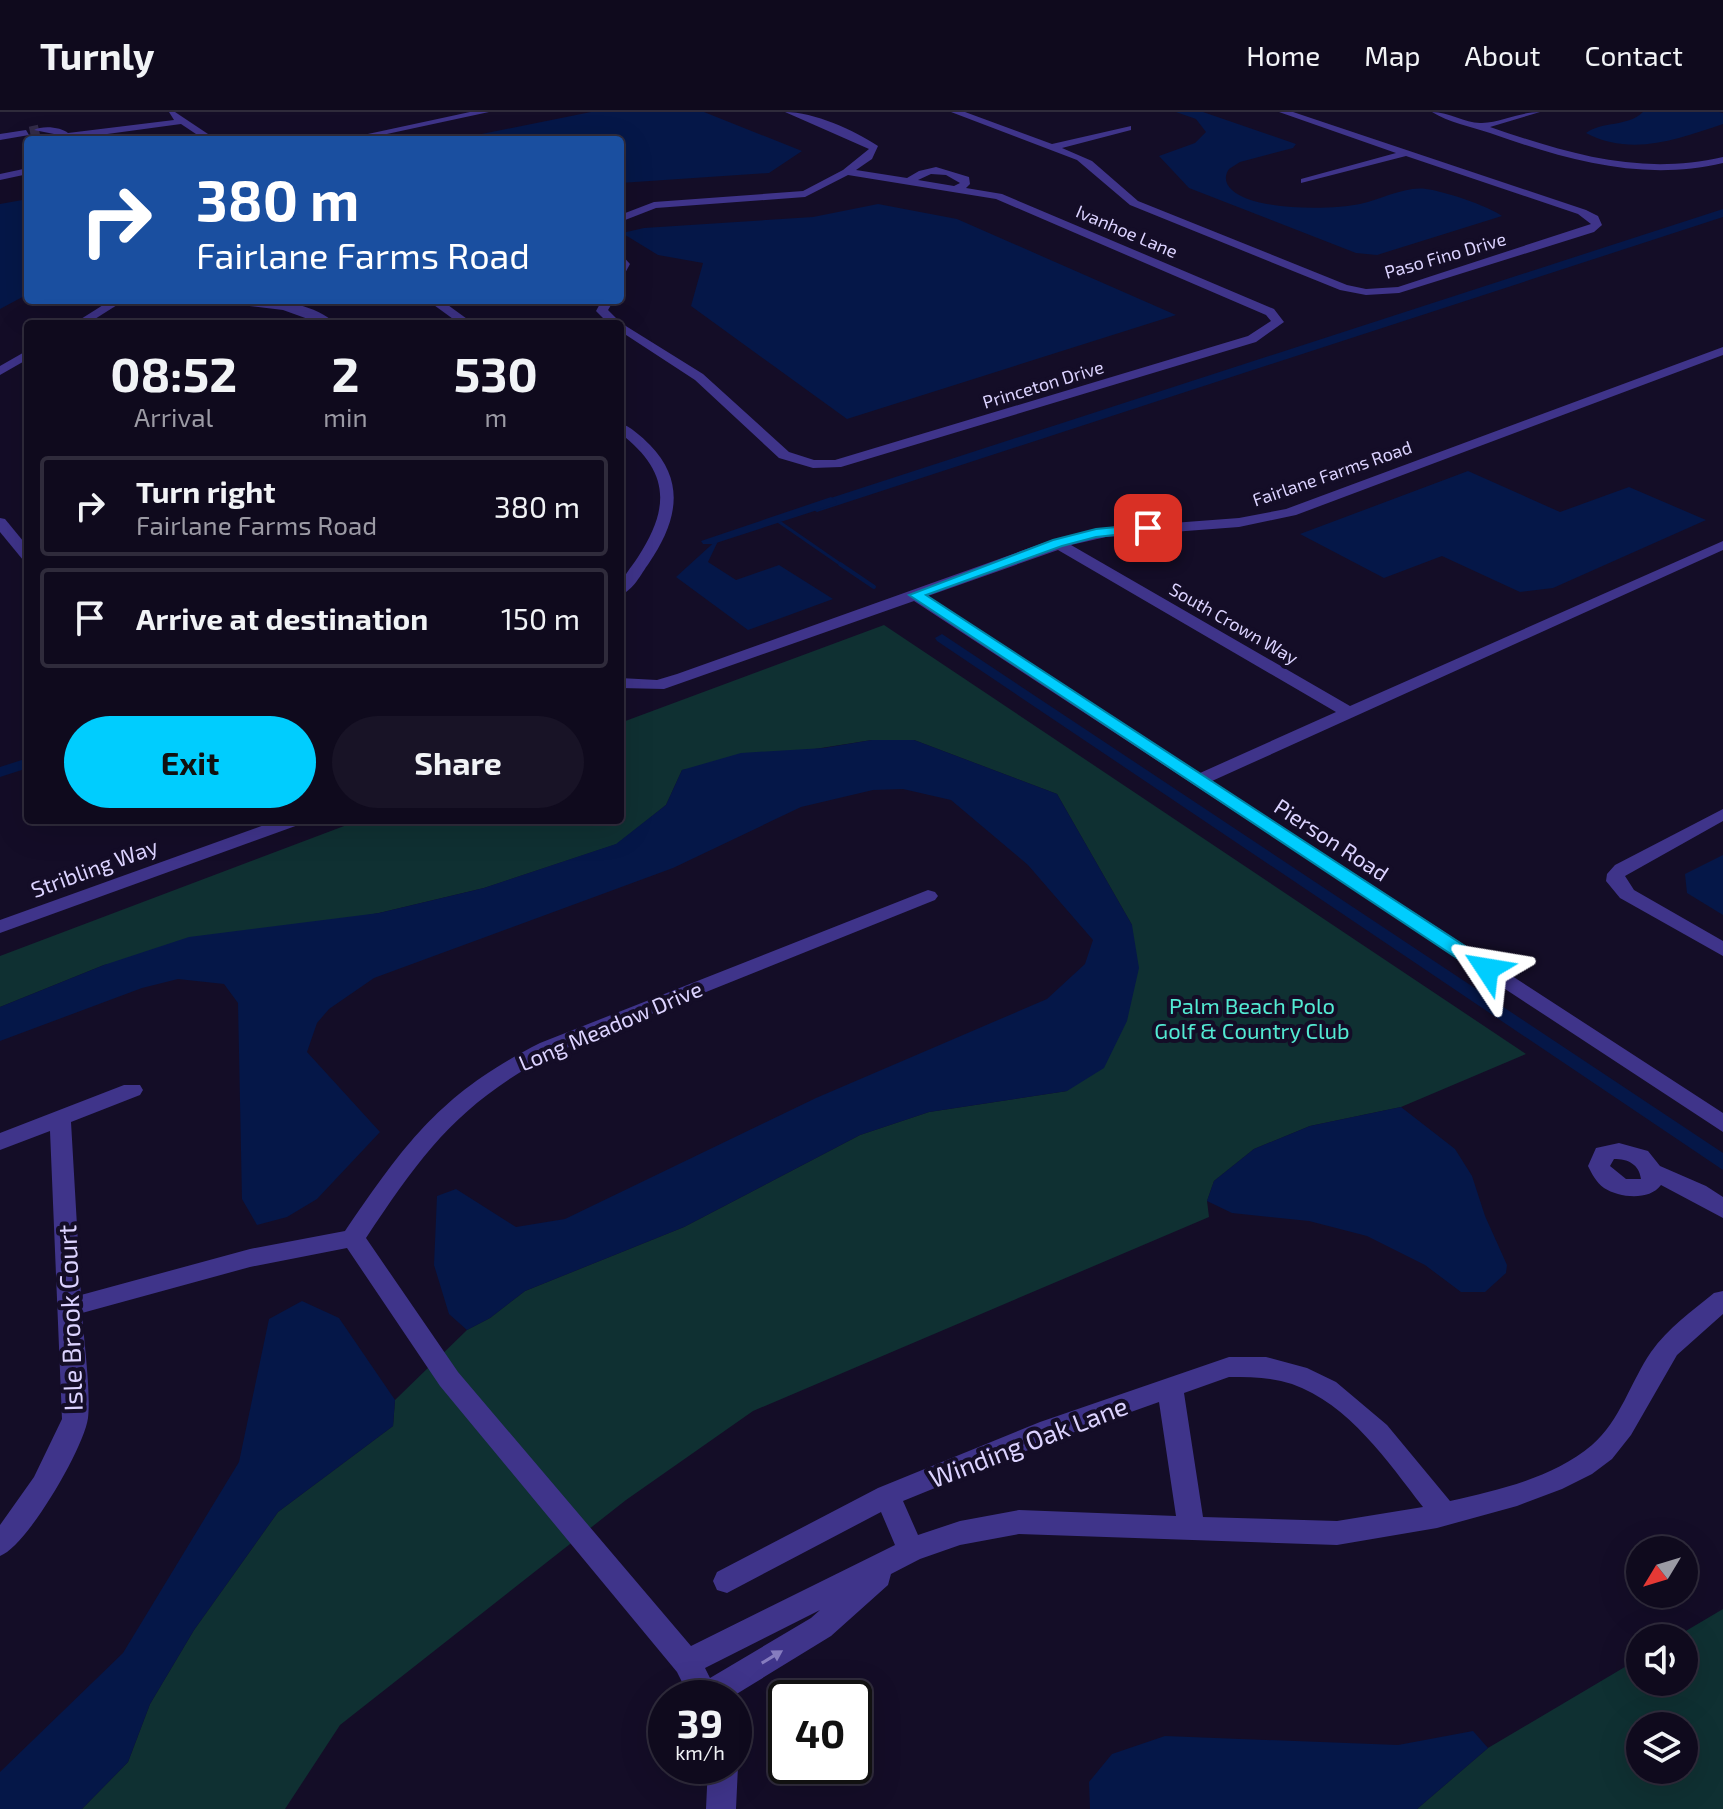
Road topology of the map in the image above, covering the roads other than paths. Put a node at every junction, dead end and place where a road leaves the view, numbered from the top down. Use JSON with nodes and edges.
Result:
{"nodes":[{"id":1,"x":484,"y":112,"type":"edge"},
{"id":2,"x":790,"y":112,"type":"edge"},
{"id":3,"x":956,"y":112,"type":"edge"},
{"id":4,"x":1284,"y":112,"type":"edge"},
{"id":5,"x":1437,"y":112,"type":"edge"},
{"id":6,"x":1535,"y":112,"type":"edge"},
{"id":7,"x":176,"y":117,"type":"edge"},
{"id":8,"x":1482,"y":126,"type":"junction"},
{"id":9,"x":1128,"y":128,"type":"dead end"},
{"id":10,"x":60,"y":135,"type":"edge"},
{"id":11,"x":24,"y":136,"type":"edge"},
{"id":12,"x":27,"y":136,"type":"tunnel mouth"},
{"id":13,"x":206,"y":136,"type":"edge"},
{"id":14,"x":365,"y":136,"type":"edge"},
{"id":15,"x":1,"y":138,"type":"edge"},
{"id":16,"x":1052,"y":147,"type":"junction"},
{"id":17,"x":1406,"y":153,"type":"junction"},
{"id":18,"x":1723,"y":160,"type":"edge"},
{"id":19,"x":24,"y":172,"type":"edge"},
{"id":20,"x":847,"y":172,"type":"junction"},
{"id":21,"x":2,"y":175,"type":"edge"},
{"id":22,"x":1305,"y":181,"type":"dead end"},
{"id":23,"x":909,"y":182,"type":"junction"},
{"id":24,"x":956,"y":189,"type":"junction"},
{"id":25,"x":624,"y":215,"type":"edge"},
{"id":26,"x":112,"y":304,"type":"edge"},
{"id":27,"x":263,"y":304,"type":"edge"},
{"id":28,"x":439,"y":304,"type":"edge"},
{"id":29,"x":606,"y":304,"type":"edge"},
{"id":30,"x":86,"y":320,"type":"edge"},
{"id":31,"x":325,"y":320,"type":"edge"},
{"id":32,"x":462,"y":320,"type":"edge"},
{"id":33,"x":612,"y":320,"type":"edge"},
{"id":34,"x":1278,"y":322,"type":"joint"},
{"id":35,"x":624,"y":329,"type":"edge"},
{"id":36,"x":1723,"y":351,"type":"edge"},
{"id":37,"x":24,"y":356,"type":"edge"},
{"id":38,"x":0,"y":371,"type":"edge"},
{"id":39,"x":624,"y":430,"type":"edge"},
{"id":40,"x":0,"y":522,"type":"edge"},
{"id":41,"x":1057,"y":543,"type":"junction"},
{"id":42,"x":1723,"y":545,"type":"edge"},
{"id":43,"x":24,"y":552,"type":"edge"},
{"id":44,"x":624,"y":585,"type":"edge"},
{"id":45,"x":916,"y":595,"type":"junction"},
{"id":46,"x":624,"y":679,"type":"edge"},
{"id":47,"x":1349,"y":713,"type":"junction"},
{"id":48,"x":1199,"y":780,"type":"junction"},
{"id":49,"x":1723,"y":814,"type":"edge"},
{"id":50,"x":284,"y":824,"type":"edge"},
{"id":51,"x":928,"y":896,"type":"dead end"},
{"id":52,"x":0,"y":927,"type":"edge"},
{"id":53,"x":1723,"y":950,"type":"edge"},
{"id":54,"x":132,"y":1090,"type":"dead end"},
{"id":55,"x":60,"y":1118,"type":"junction"},
{"id":56,"x":1723,"y":1124,"type":"edge"},
{"id":57,"x":0,"y":1142,"type":"edge"},
{"id":58,"x":1653,"y":1172,"type":"dead end"},
{"id":59,"x":1723,"y":1209,"type":"edge"},
{"id":60,"x":353,"y":1238,"type":"junction"},
{"id":61,"x":1723,"y":1300,"type":"edge"},
{"id":62,"x":71,"y":1307,"type":"junction"},
{"id":63,"x":1170,"y":1387,"type":"junction"},
{"id":64,"x":887,"y":1496,"type":"junction"},
{"id":65,"x":1444,"y":1514,"type":"junction"},
{"id":66,"x":1191,"y":1527,"type":"junction"},
{"id":67,"x":0,"y":1544,"type":"edge"},
{"id":68,"x":902,"y":1556,"type":"junction"},
{"id":69,"x":727,"y":1581,"type":"dead end"},
{"id":70,"x":687,"y":1663,"type":"junction"},
{"id":71,"x":696,"y":1680,"type":"edge"},
{"id":72,"x":733,"y":1680,"type":"edge"},
{"id":73,"x":722,"y":1784,"type":"edge"},
{"id":74,"x":721,"y":1809,"type":"edge"}],
"edges":[{"from":1,"to":14,"type":"street"},
{"from":2,"to":20,"type":"street"},
{"from":3,"to":16,"type":"street","name":"Paso Fino Drive"},
{"from":4,"to":17,"type":"street","name":"Paso Fino Drive"},
{"from":5,"to":8,"type":"street"},
{"from":6,"to":8,"type":"street"},
{"from":7,"to":10,"type":"street"},
{"from":7,"to":13,"type":"street"},
{"from":8,"to":18,"type":"street"},
{"from":9,"to":16,"type":"street"},
{"from":10,"to":12,"type":"street"},
{"from":11,"to":15,"type":"street"},
{"from":16,"to":17,"type":"street","name":"Paso Fino Drive"},
{"from":17,"to":22,"type":"street"},
{"from":19,"to":21,"type":"street"},
{"from":20,"to":23,"type":"street","name":"Ivanhoe Lane"},
{"from":20,"to":25,"type":"street"},
{"from":23,"to":24,"type":"street","name":"Ivanhoe Lane"},
{"from":23,"to":24,"type":"street","name":"Ivanhoe Lane"},
{"from":24,"to":34,"type":"street","name":"Ivanhoe Lane"},
{"from":26,"to":30,"type":"street"},
{"from":27,"to":31,"type":"street"},
{"from":28,"to":32,"type":"street"},
{"from":29,"to":33,"type":"street"},
{"from":34,"to":35,"type":"street","name":"Princeton Drive"},
{"from":36,"to":41,"type":"street","name":"Fairlane Farms Road"},
{"from":37,"to":38,"type":"street"},
{"from":39,"to":44,"type":"street"},
{"from":40,"to":43,"type":"street"},
{"from":41,"to":45,"type":"street","name":"Fairlane Farms Road"},
{"from":41,"to":47,"type":"street","name":"South Crown Way"},
{"from":42,"to":47,"type":"street"},
{"from":45,"to":46,"type":"street","name":"Fairlane Farms Road"},
{"from":45,"to":48,"type":"street","name":"Pierson Road"},
{"from":47,"to":48,"type":"street"},
{"from":48,"to":56,"type":"street","name":"Pierson Road"},
{"from":49,"to":53,"type":"street"},
{"from":50,"to":52,"type":"street","name":"Stribling Way"},
{"from":51,"to":60,"type":"street","name":"Long Meadow Drive"},
{"from":54,"to":55,"type":"street"},
{"from":55,"to":57,"type":"street"},
{"from":55,"to":62,"type":"street","name":"Isle Brook Court"},
{"from":58,"to":59,"type":"street"},
{"from":60,"to":62,"type":"street"},
{"from":60,"to":70,"type":"street"},
{"from":61,"to":65,"type":"street"},
{"from":62,"to":67,"type":"street","name":"Isle Brook Court"},
{"from":63,"to":64,"type":"street","name":"Winding Oak Lane"},
{"from":63,"to":65,"type":"street","name":"Winding Oak Lane"},
{"from":63,"to":66,"type":"street"},
{"from":64,"to":68,"type":"street"},
{"from":64,"to":69,"type":"street","name":"Winding Oak Lane"},
{"from":65,"to":66,"type":"street"},
{"from":66,"to":68,"type":"street"},
{"from":68,"to":70,"type":"street"},
{"from":72,"to":68,"type":"street","one_way":true},
{"from":70,"to":71,"type":"street"},
{"from":73,"to":74,"type":"street"}]}
